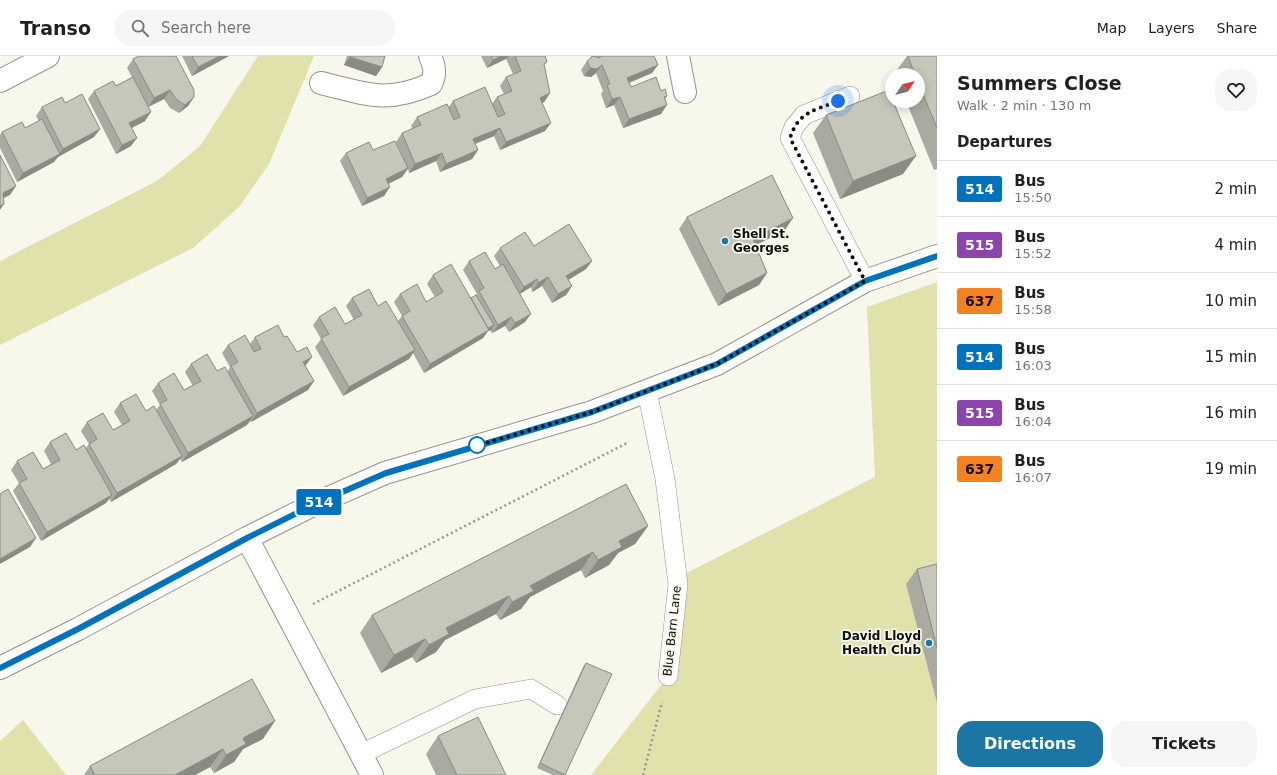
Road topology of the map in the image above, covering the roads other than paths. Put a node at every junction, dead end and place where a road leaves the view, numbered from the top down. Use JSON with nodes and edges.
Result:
{"nodes":[{"id":1,"x":48,"y":56,"type":"edge"},
{"id":2,"x":430,"y":56,"type":"edge"},
{"id":3,"x":678,"y":56,"type":"edge"},
{"id":4,"x":0,"y":81,"type":"edge"},
{"id":5,"x":321,"y":82,"type":"dead end"},
{"id":6,"x":685,"y":92,"type":"dead end"},
{"id":7,"x":850,"y":96,"type":"dead end"},
{"id":8,"x":937,"y":256,"type":"edge"},
{"id":9,"x":865,"y":281,"type":"junction"},
{"id":10,"x":647,"y":391,"type":"junction"},
{"id":11,"x":247,"y":538,"type":"junction"},
{"id":12,"x":0,"y":668,"type":"edge"},
{"id":13,"x":668,"y":676,"type":"road end"},
{"id":14,"x":558,"y":705,"type":"dead end"},
{"id":15,"x":362,"y":754,"type":"junction"},
{"id":16,"x":372,"y":775,"type":"edge"}],
"edges":[{"from":1,"to":4,"type":"main road"},
{"from":2,"to":5,"type":"main road"},
{"from":3,"to":6,"type":"main road"},
{"from":7,"to":9,"type":"lane"},
{"from":8,"to":9,"type":"main road"},
{"from":9,"to":10,"type":"main road"},
{"from":10,"to":11,"type":"main road"},
{"from":10,"to":13,"type":"lane","name":"Blue Barn Lane"},
{"from":11,"to":12,"type":"main road"},
{"from":11,"to":15,"type":"main road"},
{"from":14,"to":15,"type":"lane"},
{"from":15,"to":16,"type":"main road"}]}
